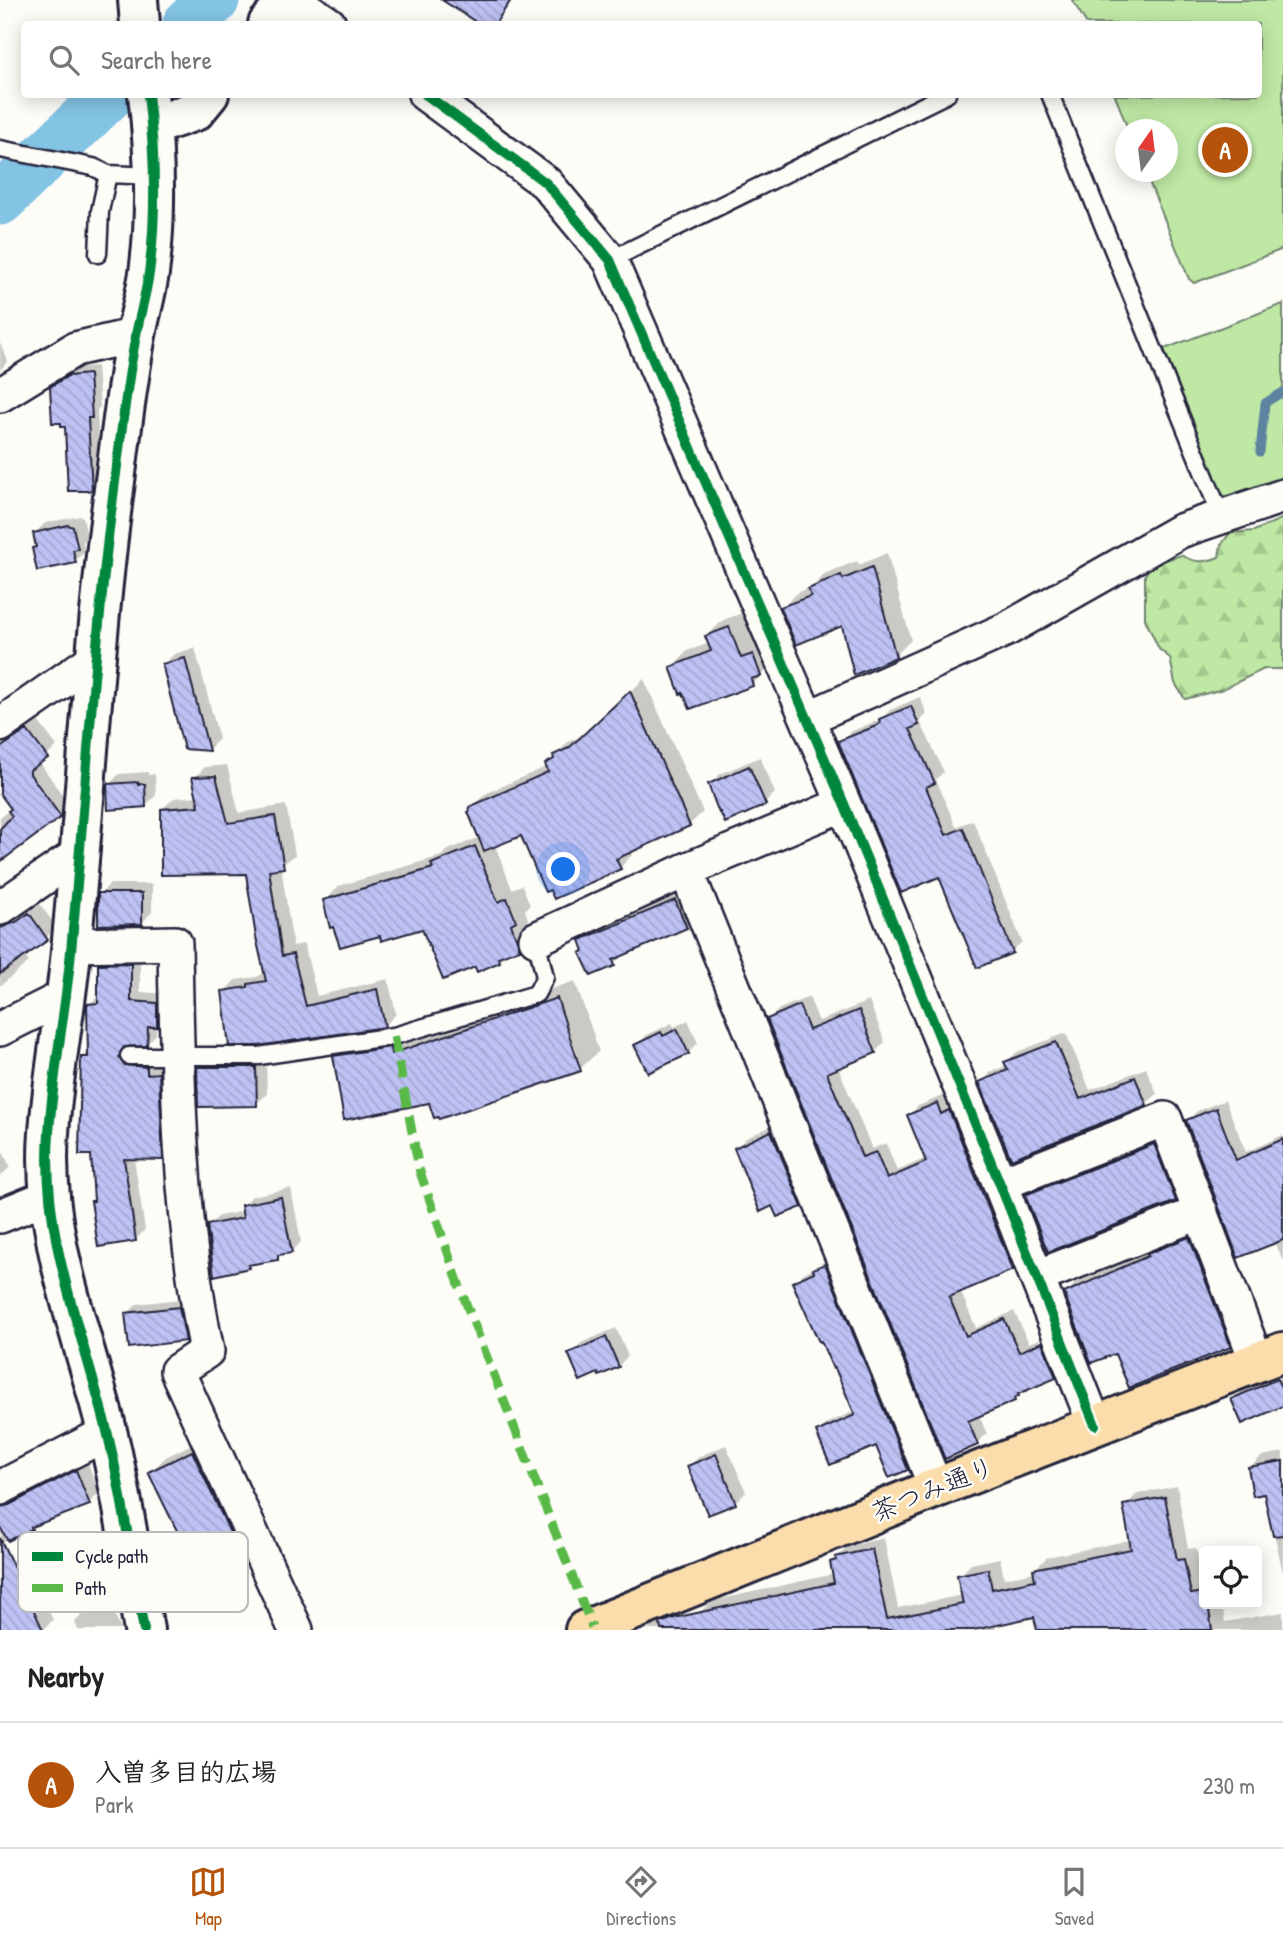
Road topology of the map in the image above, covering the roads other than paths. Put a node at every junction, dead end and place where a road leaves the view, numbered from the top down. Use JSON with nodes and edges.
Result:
{"nodes":[{"id":1,"x":138,"y":0,"type":"edge"},
{"id":2,"x":289,"y":0,"type":"edge"},
{"id":3,"x":294,"y":0,"type":"edge"},
{"id":4,"x":140,"y":21,"type":"edge"},
{"id":5,"x":271,"y":21,"type":"edge"},
{"id":6,"x":324,"y":21,"type":"edge"},
{"id":7,"x":206,"y":98,"type":"edge"},
{"id":8,"x":430,"y":98,"type":"edge"},
{"id":9,"x":939,"y":98,"type":"edge"},
{"id":10,"x":1052,"y":98,"type":"edge"},
{"id":11,"x":150,"y":108,"type":"edge"},
{"id":12,"x":1,"y":149,"type":"edge"},
{"id":13,"x":108,"y":174,"type":"junction"},
{"id":14,"x":155,"y":176,"type":"junction"},
{"id":15,"x":98,"y":254,"type":"dead end"},
{"id":16,"x":610,"y":260,"type":"junction"},
{"id":17,"x":136,"y":335,"type":"junction"},
{"id":18,"x":0,"y":395,"type":"edge"},
{"id":19,"x":1283,"y":496,"type":"edge"},
{"id":20,"x":1221,"y":516,"type":"junction"},
{"id":21,"x":94,"y":659,"type":"junction"},
{"id":22,"x":808,"y":719,"type":"junction"},
{"id":23,"x":0,"y":725,"type":"edge"},
{"id":24,"x":844,"y":804,"type":"junction"},
{"id":25,"x":80,"y":853,"type":"junction"},
{"id":26,"x":687,"y":870,"type":"junction"},
{"id":27,"x":0,"y":908,"type":"edge"},
{"id":28,"x":536,"y":939,"type":"joint"},
{"id":29,"x":72,"y":944,"type":"junction"},
{"id":30,"x":66,"y":996,"type":"junction"},
{"id":31,"x":0,"y":1029,"type":"edge"},
{"id":32,"x":129,"y":1056,"type":"dead end"},
{"id":33,"x":177,"y":1056,"type":"junction"},
{"id":34,"x":1000,"y":1184,"type":"junction"},
{"id":35,"x":50,"y":1196,"type":"junction"},
{"id":36,"x":1200,"y":1212,"type":"junction"},
{"id":37,"x":0,"y":1216,"type":"edge"},
{"id":38,"x":1037,"y":1277,"type":"junction"},
{"id":39,"x":1270,"y":1357,"type":"edge"},
{"id":40,"x":1096,"y":1426,"type":"junction"},
{"id":41,"x":107,"y":1433,"type":"junction"},
{"id":42,"x":0,"y":1488,"type":"edge"},
{"id":43,"x":936,"y":1488,"type":"junction"},
{"id":44,"x":126,"y":1532,"type":"edge"},
{"id":45,"x":141,"y":1612,"type":"edge"},
{"id":46,"x":144,"y":1630,"type":"edge"},
{"id":47,"x":296,"y":1630,"type":"edge"},
{"id":48,"x":585,"y":1630,"type":"edge"}],
"edges":[{"from":1,"to":4,"type":"street"},
{"from":2,"to":5,"type":"street"},
{"from":3,"to":6,"type":"street"},
{"from":7,"to":11,"type":"street"},
{"from":8,"to":16,"type":"street"},
{"from":9,"to":16,"type":"lane"},
{"from":10,"to":20,"type":"lane"},
{"from":11,"to":14,"type":"street"},
{"from":12,"to":13,"type":"lane"},
{"from":13,"to":14,"type":"lane"},
{"from":13,"to":15,"type":"lane"},
{"from":14,"to":17,"type":"street"},
{"from":16,"to":22,"type":"street"},
{"from":17,"to":18,"type":"street"},
{"from":17,"to":21,"type":"street"},
{"from":19,"to":20,"type":"street"},
{"from":20,"to":22,"type":"street"},
{"from":21,"to":23,"type":"street"},
{"from":21,"to":25,"type":"street"},
{"from":22,"to":24,"type":"street"},
{"from":24,"to":26,"type":"street"},
{"from":24,"to":34,"type":"street"},
{"from":25,"to":27,"type":"street"},
{"from":25,"to":29,"type":"street"},
{"from":26,"to":28,"type":"street"},
{"from":26,"to":43,"type":"street"},
{"from":28,"to":33,"type":"lane"},
{"from":29,"to":30,"type":"street"},
{"from":29,"to":33,"type":"street"},
{"from":30,"to":31,"type":"street"},
{"from":30,"to":35,"type":"street"},
{"from":32,"to":33,"type":"lane"},
{"from":33,"to":47,"type":"street"},
{"from":34,"to":36,"type":"street"},
{"from":34,"to":38,"type":"street"},
{"from":35,"to":37,"type":"street"},
{"from":35,"to":41,"type":"street"},
{"from":36,"to":38,"type":"street"},
{"from":36,"to":39,"type":"street"},
{"from":38,"to":40,"type":"street"},
{"from":39,"to":40,"type":"main road","name":"茶つみ通り"},
{"from":40,"to":43,"type":"main road","name":"茶つみ通り"},
{"from":41,"to":42,"type":"street"},
{"from":41,"to":44,"type":"street"},
{"from":43,"to":48,"type":"main road","name":"茶つみ通り"},
{"from":45,"to":46,"type":"street"}]}
